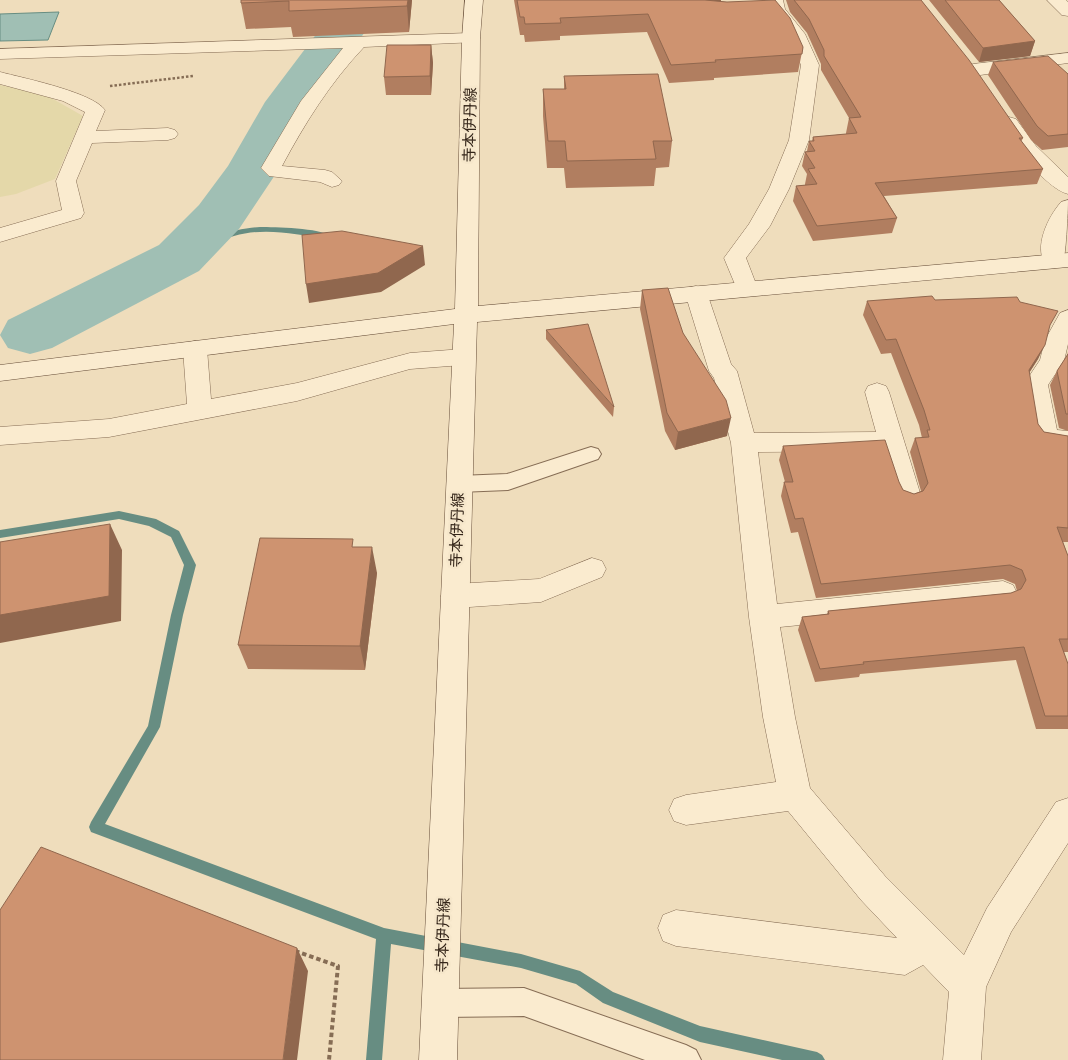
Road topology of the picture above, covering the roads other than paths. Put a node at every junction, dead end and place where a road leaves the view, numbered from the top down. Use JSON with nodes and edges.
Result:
{"nodes":[{"id":1,"x":474,"y":0,"type":"edge"},
{"id":2,"x":1056,"y":0,"type":"edge"},
{"id":3,"x":769,"y":7,"type":"edge"},
{"id":4,"x":1068,"y":11,"type":"edge"},
{"id":5,"x":472,"y":38,"type":"junction"},
{"id":6,"x":360,"y":41,"type":"junction"},
{"id":7,"x":0,"y":54,"type":"edge"},
{"id":8,"x":960,"y":54,"type":"edge"},
{"id":9,"x":1068,"y":58,"type":"edge"},
{"id":10,"x":0,"y":78,"type":"edge"},
{"id":11,"x":998,"y":107,"type":"edge"},
{"id":12,"x":168,"y":134,"type":"dead end"},
{"id":13,"x":85,"y":137,"type":"junction"},
{"id":14,"x":332,"y":181,"type":"dead end"},
{"id":15,"x":1068,"y":188,"type":"edge"},
{"id":16,"x":1068,"y":206,"type":"edge"},
{"id":17,"x":7,"y":236,"type":"edge"},
{"id":18,"x":1061,"y":260,"type":"edge"},
{"id":19,"x":748,"y":289,"type":"junction"},
{"id":20,"x":696,"y":293,"type":"junction"},
{"id":21,"x":466,"y":315,"type":"junction"},
{"id":22,"x":1068,"y":318,"type":"edge"},
{"id":23,"x":1062,"y":341,"type":"edge"},
{"id":24,"x":194,"y":349,"type":"junction"},
{"id":25,"x":463,"y":357,"type":"junction"},
{"id":26,"x":0,"y":373,"type":"edge"},
{"id":27,"x":877,"y":392,"type":"dead end"},
{"id":28,"x":200,"y":412,"type":"junction"},
{"id":29,"x":0,"y":436,"type":"edge"},
{"id":30,"x":1068,"y":440,"type":"edge"},
{"id":31,"x":892,"y":441,"type":"junction"},
{"id":32,"x":744,"y":443,"type":"junction"},
{"id":33,"x":591,"y":454,"type":"dead end"},
{"id":34,"x":459,"y":484,"type":"junction"},
{"id":35,"x":908,"y":496,"type":"edge"},
{"id":36,"x":592,"y":569,"type":"dead end"},
{"id":37,"x":1003,"y":593,"type":"edge"},
{"id":38,"x":455,"y":596,"type":"junction"},
{"id":39,"x":764,"y":617,"type":"junction"},
{"id":40,"x":794,"y":795,"type":"junction"},
{"id":41,"x":686,"y":810,"type":"dead end"},
{"id":42,"x":1068,"y":813,"type":"edge"},
{"id":43,"x":676,"y":928,"type":"dead end"},
{"id":44,"x":926,"y":941,"type":"junction"},
{"id":45,"x":968,"y":985,"type":"junction"},
{"id":46,"x":440,"y":1003,"type":"junction"},
{"id":47,"x":438,"y":1060,"type":"edge"},
{"id":48,"x":686,"y":1060,"type":"edge"},
{"id":49,"x":962,"y":1060,"type":"edge"}],
"edges":[{"from":1,"to":5,"type":"street","name":"寺本伊丹線"},
{"from":2,"to":4,"type":"street"},
{"from":3,"to":19,"type":"street"},
{"from":5,"to":6,"type":"street"},
{"from":5,"to":21,"type":"street","name":"寺本伊丹線"},
{"from":6,"to":7,"type":"street"},
{"from":6,"to":14,"type":"street"},
{"from":8,"to":9,"type":"street"},
{"from":10,"to":13,"type":"street"},
{"from":11,"to":15,"type":"street"},
{"from":12,"to":13,"type":"street"},
{"from":13,"to":17,"type":"street"},
{"from":16,"to":18,"type":"street"},
{"from":18,"to":19,"type":"street"},
{"from":19,"to":20,"type":"street"},
{"from":20,"to":21,"type":"street"},
{"from":20,"to":32,"type":"street"},
{"from":21,"to":24,"type":"street"},
{"from":21,"to":25,"type":"street","name":"寺本伊丹線"},
{"from":22,"to":23,"type":"street"},
{"from":23,"to":30,"type":"street"},
{"from":24,"to":26,"type":"street"},
{"from":24,"to":28,"type":"street"},
{"from":25,"to":28,"type":"street"},
{"from":25,"to":34,"type":"street","name":"寺本伊丹線"},
{"from":27,"to":31,"type":"street"},
{"from":28,"to":29,"type":"street"},
{"from":31,"to":32,"type":"street"},
{"from":31,"to":35,"type":"street"},
{"from":32,"to":39,"type":"street"},
{"from":33,"to":34,"type":"lane"},
{"from":34,"to":38,"type":"street","name":"寺本伊丹線"},
{"from":36,"to":38,"type":"street"},
{"from":37,"to":39,"type":"street"},
{"from":38,"to":46,"type":"street","name":"寺本伊丹線"},
{"from":39,"to":40,"type":"street"},
{"from":40,"to":41,"type":"street"},
{"from":40,"to":44,"type":"street"},
{"from":42,"to":45,"type":"street"},
{"from":43,"to":44,"type":"street"},
{"from":44,"to":45,"type":"street"},
{"from":45,"to":49,"type":"street"},
{"from":46,"to":47,"type":"street","name":"寺本伊丹線"},
{"from":46,"to":48,"type":"lane"}]}
